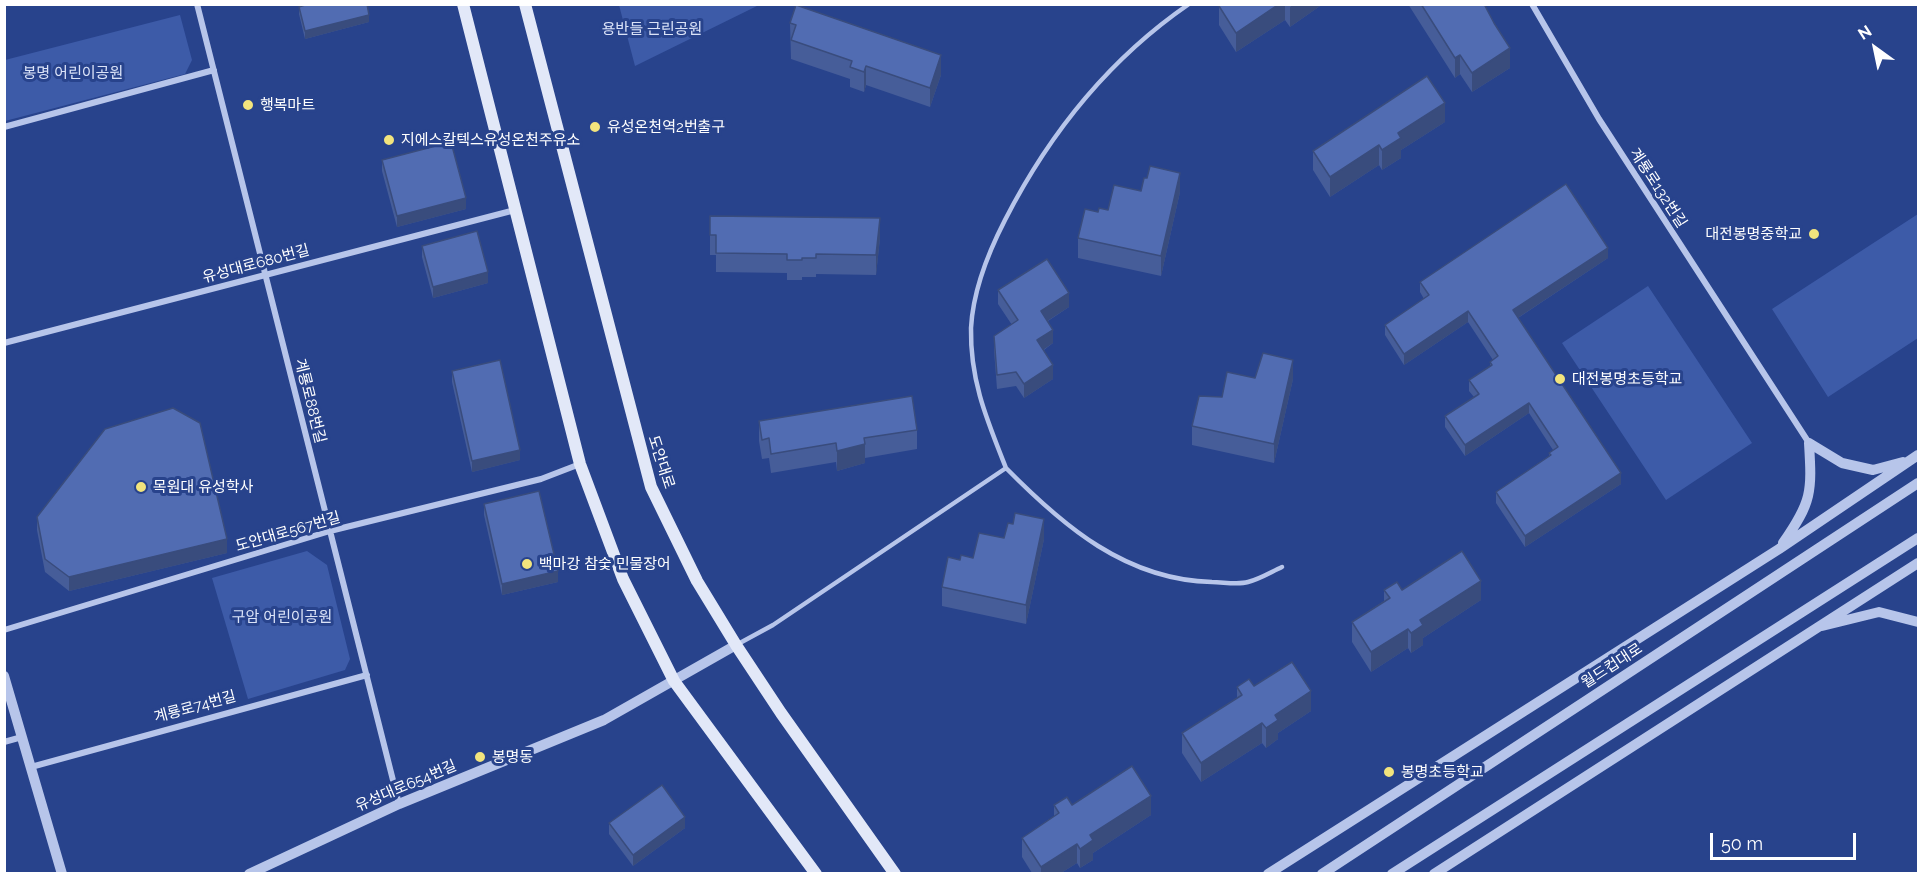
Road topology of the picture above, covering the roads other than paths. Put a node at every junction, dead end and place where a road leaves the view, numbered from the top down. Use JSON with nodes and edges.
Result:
{"nodes":[{"id":1,"x":197,"y":4,"type":"edge"},
{"id":2,"x":463,"y":4,"type":"edge"},
{"id":3,"x":525,"y":4,"type":"edge"},
{"id":4,"x":1189,"y":4,"type":"edge"},
{"id":5,"x":1532,"y":4,"type":"edge"},
{"id":6,"x":214,"y":70,"type":"junction"},
{"id":7,"x":4,"y":126,"type":"edge"},
{"id":8,"x":515,"y":210,"type":"junction"},
{"id":9,"x":266,"y":274,"type":"junction"},
{"id":10,"x":4,"y":342,"type":"edge"},
{"id":11,"x":1809,"y":443,"type":"junction"},
{"id":12,"x":1915,"y":457,"type":"edge"},
{"id":13,"x":580,"y":464,"type":"junction"},
{"id":14,"x":1006,"y":468,"type":"junction"},
{"id":15,"x":1918,"y":483,"type":"edge"},
{"id":16,"x":330,"y":531,"type":"junction"},
{"id":17,"x":1918,"y":538,"type":"edge"},
{"id":18,"x":1779,"y":549,"type":"junction"},
{"id":19,"x":1918,"y":563,"type":"edge"},
{"id":20,"x":1282,"y":567,"type":"dead end"},
{"id":21,"x":1918,"y":622,"type":"edge"},
{"id":22,"x":1813,"y":628,"type":"junction"},
{"id":23,"x":4,"y":630,"type":"edge"},
{"id":24,"x":736,"y":645,"type":"junction"},
{"id":25,"x":367,"y":675,"type":"junction"},
{"id":26,"x":4,"y":676,"type":"edge"},
{"id":27,"x":674,"y":681,"type":"junction"},
{"id":28,"x":22,"y":737,"type":"junction"},
{"id":29,"x":4,"y":742,"type":"edge"},
{"id":30,"x":31,"y":768,"type":"junction"},
{"id":31,"x":399,"y":804,"type":"junction"},
{"id":32,"x":62,"y":873,"type":"edge"},
{"id":33,"x":249,"y":873,"type":"edge"},
{"id":34,"x":816,"y":873,"type":"edge"},
{"id":35,"x":895,"y":873,"type":"edge"},
{"id":36,"x":1269,"y":873,"type":"edge"},
{"id":37,"x":1322,"y":873,"type":"edge"},
{"id":38,"x":1392,"y":873,"type":"edge"},
{"id":39,"x":1434,"y":873,"type":"edge"}],
"edges":[{"from":1,"to":6,"type":"street","name":"계룡로88번길"},
{"from":2,"to":8,"type":"main road"},
{"from":3,"to":24,"type":"main road","name":"도안대로"},
{"from":4,"to":14,"type":"lane"},
{"from":5,"to":11,"type":"street","name":"계룡로132번길"},
{"from":6,"to":7,"type":"street"},
{"from":6,"to":9,"type":"street","name":"계룡로88번길"},
{"from":8,"to":9,"type":"street","name":"유성대로680번길"},
{"from":8,"to":13,"type":"main road"},
{"from":9,"to":10,"type":"street","name":"유성대로680번길"},
{"from":9,"to":16,"type":"street","name":"계룡로88번길"},
{"from":11,"to":12,"type":"street"},
{"from":11,"to":18,"type":"street"},
{"from":12,"to":18,"type":"street"},
{"from":13,"to":16,"type":"street","name":"도안대로567번길"},
{"from":13,"to":27,"type":"main road"},
{"from":14,"to":20,"type":"lane"},
{"from":14,"to":24,"type":"lane"},
{"from":15,"to":37,"type":"street","name":"월드컵대로"},
{"from":16,"to":23,"type":"street","name":"도안대로567번길"},
{"from":16,"to":25,"type":"street","name":"계룡로88번길"},
{"from":17,"to":38,"type":"street"},
{"from":18,"to":36,"type":"street"},
{"from":19,"to":22,"type":"street"},
{"from":21,"to":22,"type":"street"},
{"from":22,"to":39,"type":"street"},
{"from":24,"to":27,"type":"street","name":"유성대로654번길"},
{"from":24,"to":35,"type":"main road","name":"도안대로"},
{"from":25,"to":30,"type":"street","name":"계룡로74번길"},
{"from":25,"to":31,"type":"street","name":"계룡로88번길"},
{"from":26,"to":28,"type":"street"},
{"from":27,"to":31,"type":"street","name":"유성대로654번길"},
{"from":27,"to":34,"type":"main road"},
{"from":28,"to":29,"type":"street"},
{"from":28,"to":30,"type":"street"},
{"from":30,"to":32,"type":"street"},
{"from":31,"to":33,"type":"street","name":"유성대로654번길"}]}
